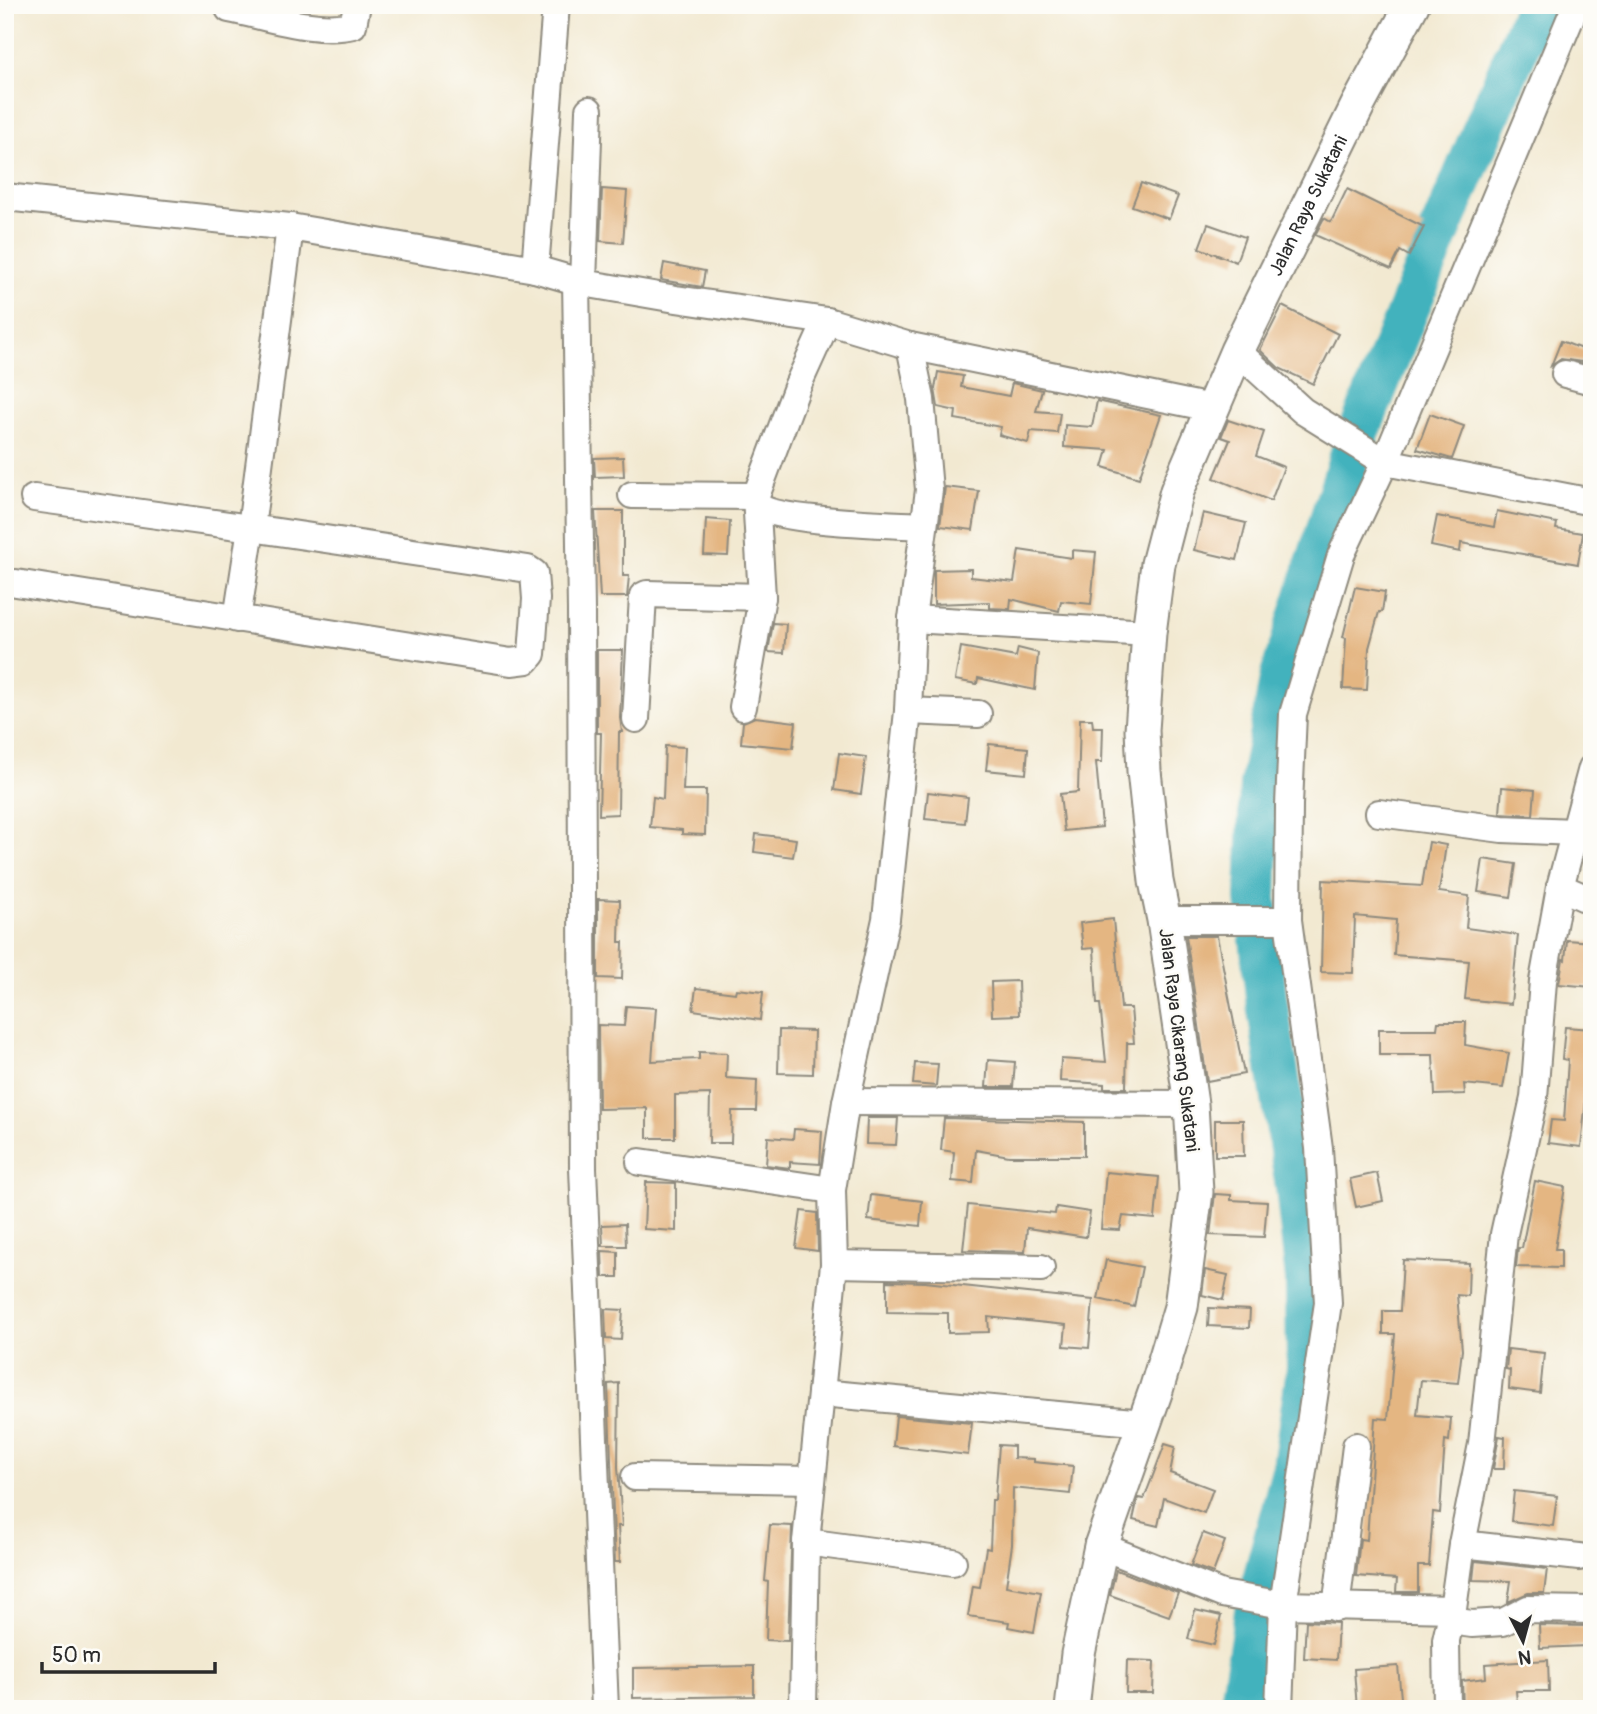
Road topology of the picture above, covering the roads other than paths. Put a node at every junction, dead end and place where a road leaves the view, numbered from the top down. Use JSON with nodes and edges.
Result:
{"nodes":[{"id":1,"x":357,"y":5,"type":"edge"},
{"id":2,"x":556,"y":5,"type":"edge"},
{"id":3,"x":1412,"y":5,"type":"edge"},
{"id":4,"x":1576,"y":5,"type":"edge"},
{"id":5,"x":229,"y":9,"type":"dead end"},
{"id":6,"x":589,"y":110,"type":"dead end"},
{"id":7,"x":5,"y":197,"type":"edge"},
{"id":8,"x":290,"y":227,"type":"junction"},
{"id":9,"x":535,"y":269,"type":"junction"},
{"id":10,"x":580,"y":281,"type":"junction"},
{"id":11,"x":827,"y":321,"type":"junction"},
{"id":12,"x":911,"y":346,"type":"junction"},
{"id":13,"x":1237,"y":351,"type":"junction"},
{"id":14,"x":1564,"y":374,"type":"dead end"},
{"id":15,"x":1592,"y":381,"type":"edge"},
{"id":16,"x":1212,"y":408,"type":"junction"},
{"id":17,"x":1376,"y":457,"type":"junction"},
{"id":18,"x":632,"y":495,"type":"dead end"},
{"id":19,"x":34,"y":498,"type":"dead end"},
{"id":20,"x":757,"y":500,"type":"junction"},
{"id":21,"x":1592,"y":502,"type":"edge"},
{"id":22,"x":924,"y":526,"type":"junction"},
{"id":23,"x":251,"y":528,"type":"junction"},
{"id":24,"x":16,"y":583,"type":"dead end"},
{"id":25,"x":762,"y":597,"type":"junction"},
{"id":26,"x":237,"y":619,"type":"junction"},
{"id":27,"x":912,"y":620,"type":"junction"},
{"id":28,"x":1149,"y":634,"type":"junction"},
{"id":29,"x":743,"y":707,"type":"dead end"},
{"id":30,"x":908,"y":711,"type":"junction"},
{"id":31,"x":978,"y":713,"type":"dead end"},
{"id":32,"x":636,"y":719,"type":"dead end"},
{"id":33,"x":1592,"y":768,"type":"edge"},
{"id":34,"x":1380,"y":813,"type":"dead end"},
{"id":35,"x":1574,"y":832,"type":"junction"},
{"id":36,"x":1560,"y":887,"type":"junction"},
{"id":37,"x":1592,"y":901,"type":"edge"},
{"id":38,"x":1282,"y":919,"type":"junction"},
{"id":39,"x":1164,"y":920,"type":"junction"},
{"id":40,"x":846,"y":1102,"type":"junction"},
{"id":41,"x":1191,"y":1104,"type":"junction"},
{"id":42,"x":640,"y":1162,"type":"dead end"},
{"id":43,"x":832,"y":1190,"type":"junction"},
{"id":44,"x":834,"y":1264,"type":"junction"},
{"id":45,"x":1041,"y":1268,"type":"dead end"},
{"id":46,"x":821,"y":1393,"type":"junction"},
{"id":47,"x":1144,"y":1423,"type":"junction"},
{"id":48,"x":1356,"y":1446,"type":"dead end"},
{"id":49,"x":635,"y":1477,"type":"dead end"},
{"id":50,"x":812,"y":1480,"type":"junction"},
{"id":51,"x":806,"y":1542,"type":"junction"},
{"id":52,"x":1462,"y":1544,"type":"junction"},
{"id":53,"x":1101,"y":1546,"type":"junction"},
{"id":54,"x":1579,"y":1557,"type":"dead end"},
{"id":55,"x":953,"y":1562,"type":"dead end"},
{"id":56,"x":1279,"y":1604,"type":"junction"},
{"id":57,"x":1336,"y":1608,"type":"junction"},
{"id":58,"x":1592,"y":1610,"type":"edge"},
{"id":59,"x":1452,"y":1615,"type":"junction"},
{"id":60,"x":605,"y":1709,"type":"edge"},
{"id":61,"x":803,"y":1709,"type":"edge"},
{"id":62,"x":1072,"y":1709,"type":"edge"},
{"id":63,"x":1279,"y":1709,"type":"edge"},
{"id":64,"x":1447,"y":1709,"type":"edge"}],
"edges":[{"from":1,"to":5,"type":"street"},
{"from":2,"to":9,"type":"street"},
{"from":3,"to":13,"type":"main road","name":"Jalan Raya Sukatani"},
{"from":4,"to":17,"type":"street"},
{"from":6,"to":10,"type":"street"},
{"from":7,"to":8,"type":"street"},
{"from":8,"to":9,"type":"street"},
{"from":8,"to":23,"type":"street"},
{"from":9,"to":10,"type":"street"},
{"from":10,"to":11,"type":"street"},
{"from":10,"to":60,"type":"street"},
{"from":11,"to":12,"type":"street"},
{"from":11,"to":20,"type":"street"},
{"from":12,"to":16,"type":"street"},
{"from":12,"to":22,"type":"street"},
{"from":13,"to":16,"type":"main road","name":"Jalan Raya Sukatani"},
{"from":13,"to":17,"type":"street"},
{"from":14,"to":15,"type":"street"},
{"from":16,"to":28,"type":"main road","name":"Jalan Raya Cikarang Sukatani"},
{"from":17,"to":21,"type":"street"},
{"from":17,"to":38,"type":"street"},
{"from":18,"to":20,"type":"street"},
{"from":19,"to":23,"type":"street"},
{"from":20,"to":22,"type":"street"},
{"from":20,"to":25,"type":"street"},
{"from":22,"to":27,"type":"street"},
{"from":23,"to":26,"type":"street"},
{"from":23,"to":26,"type":"street"},
{"from":24,"to":26,"type":"street"},
{"from":25,"to":29,"type":"street"},
{"from":25,"to":32,"type":"street"},
{"from":27,"to":28,"type":"street"},
{"from":27,"to":30,"type":"street"},
{"from":28,"to":39,"type":"main road","name":"Jalan Raya Cikarang Sukatani"},
{"from":30,"to":31,"type":"street"},
{"from":30,"to":40,"type":"street"},
{"from":33,"to":35,"type":"street"},
{"from":34,"to":35,"type":"street"},
{"from":35,"to":36,"type":"street"},
{"from":36,"to":37,"type":"street"},
{"from":36,"to":52,"type":"street"},
{"from":38,"to":39,"type":"street"},
{"from":38,"to":56,"type":"street"},
{"from":39,"to":41,"type":"main road","name":"Jalan Raya Cikarang Sukatani"},
{"from":40,"to":41,"type":"street"},
{"from":40,"to":43,"type":"street"},
{"from":41,"to":47,"type":"main road","name":"Jalan Raya Cikarang Sukatani"},
{"from":42,"to":43,"type":"street"},
{"from":43,"to":44,"type":"street"},
{"from":44,"to":45,"type":"street"},
{"from":44,"to":46,"type":"street"},
{"from":46,"to":47,"type":"street"},
{"from":46,"to":50,"type":"street"},
{"from":47,"to":53,"type":"main road","name":"Jalan Raya Cikarang Sukatani"},
{"from":48,"to":57,"type":"street"},
{"from":49,"to":50,"type":"street"},
{"from":50,"to":51,"type":"street"},
{"from":51,"to":55,"type":"street"},
{"from":51,"to":61,"type":"street"},
{"from":52,"to":54,"type":"street"},
{"from":52,"to":59,"type":"street"},
{"from":53,"to":56,"type":"street"},
{"from":53,"to":62,"type":"main road","name":"Jalan Raya Cikarang Sukatani"},
{"from":56,"to":57,"type":"street"},
{"from":56,"to":63,"type":"street"},
{"from":57,"to":59,"type":"street"},
{"from":58,"to":59,"type":"street"},
{"from":59,"to":64,"type":"street"}]}
